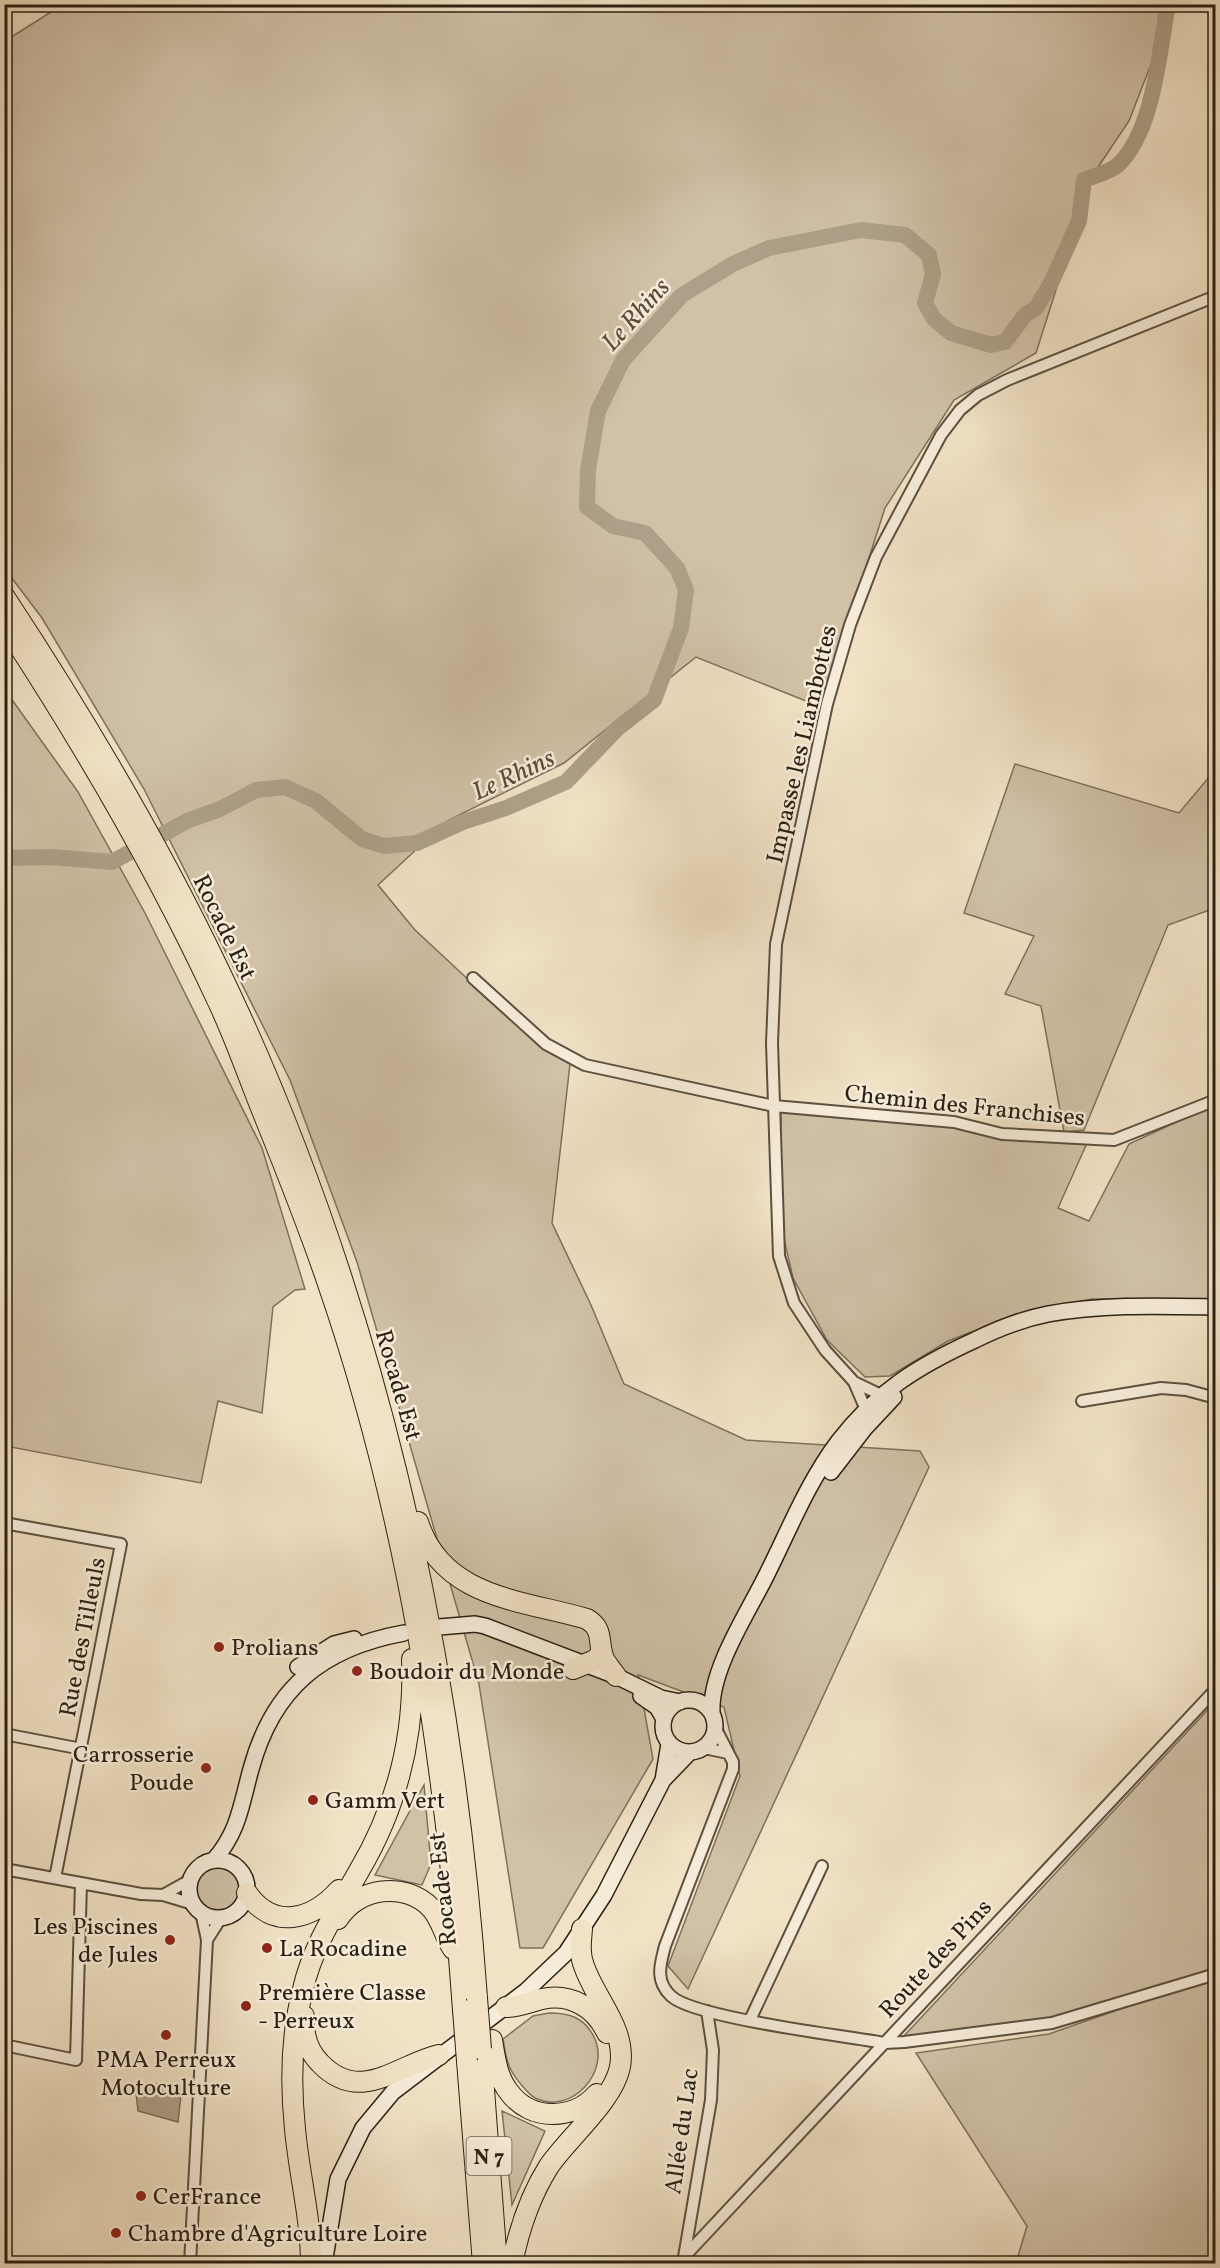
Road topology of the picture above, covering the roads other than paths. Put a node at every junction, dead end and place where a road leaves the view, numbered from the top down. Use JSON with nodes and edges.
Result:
{"nodes":[{"id":1,"x":1215,"y":296,"type":"edge"},
{"id":2,"x":4,"y":596,"type":"edge"},
{"id":3,"x":4,"y":623,"type":"edge"},
{"id":4,"x":132,"y":819,"type":"junction"},
{"id":5,"x":163,"y":876,"type":"junction"},
{"id":6,"x":473,"y":978,"type":"dead end"},
{"id":7,"x":1215,"y":1100,"type":"edge"},
{"id":8,"x":774,"y":1106,"type":"junction"},
{"id":9,"x":1215,"y":1307,"type":"edge"},
{"id":10,"x":854,"y":1382,"type":"junction"},
{"id":11,"x":1215,"y":1398,"type":"edge"},
{"id":12,"x":1082,"y":1401,"type":"dead end"},
{"id":13,"x":877,"y":1407,"type":"junction"},
{"id":14,"x":389,"y":1440,"type":"junction"},
{"id":15,"x":4,"y":1522,"type":"edge"},
{"id":16,"x":414,"y":1616,"type":"junction"},
{"id":17,"x":440,"y":1627,"type":"dead end"},
{"id":18,"x":404,"y":1633,"type":"dead end"},
{"id":19,"x":588,"y":1662,"type":"junction"},
{"id":20,"x":616,"y":1676,"type":"joint"},
{"id":21,"x":716,"y":1677,"type":"junction"},
{"id":22,"x":1215,"y":1689,"type":"edge"},
{"id":23,"x":686,"y":1701,"type":"junction"},
{"id":24,"x":712,"y":1712,"type":"junction"},
{"id":25,"x":664,"y":1719,"type":"junction"},
{"id":26,"x":716,"y":1729,"type":"junction"},
{"id":27,"x":4,"y":1734,"type":"edge"},
{"id":28,"x":669,"y":1744,"type":"junction"},
{"id":29,"x":82,"y":1749,"type":"junction"},
{"id":30,"x":697,"y":1751,"type":"junction"},
{"id":31,"x":728,"y":1754,"type":"junction"},
{"id":32,"x":663,"y":1780,"type":"junction"},
{"id":33,"x":234,"y":1833,"type":"junction"},
{"id":34,"x":214,"y":1860,"type":"junction"},
{"id":35,"x":822,"y":1866,"type":"dead end"},
{"id":36,"x":238,"y":1867,"type":"junction"},
{"id":37,"x":4,"y":1869,"type":"edge"},
{"id":38,"x":358,"y":1873,"type":"junction"},
{"id":39,"x":55,"y":1878,"type":"junction"},
{"id":40,"x":190,"y":1880,"type":"junction"},
{"id":41,"x":81,"y":1883,"type":"junction"},
{"id":42,"x":247,"y":1893,"type":"junction"},
{"id":43,"x":163,"y":1895,"type":"junction"},
{"id":44,"x":197,"y":1908,"type":"junction"},
{"id":45,"x":221,"y":1918,"type":"junction"},
{"id":46,"x":582,"y":1929,"type":"junction"},
{"id":47,"x":207,"y":1940,"type":"junction"},
{"id":48,"x":459,"y":1959,"type":"junction"},
{"id":49,"x":1215,"y":1974,"type":"edge"},
{"id":50,"x":475,"y":1994,"type":"junction"},
{"id":51,"x":506,"y":2007,"type":"junction"},
{"id":52,"x":707,"y":2012,"type":"junction"},
{"id":53,"x":750,"y":2020,"type":"junction"},
{"id":54,"x":885,"y":2043,"type":"junction"},
{"id":55,"x":4,"y":2045,"type":"edge"},
{"id":56,"x":480,"y":2050,"type":"junction"},
{"id":57,"x":439,"y":2055,"type":"junction"},
{"id":58,"x":684,"y":2257,"type":"joint"},
{"id":59,"x":189,"y":2264,"type":"edge"},
{"id":60,"x":311,"y":2264,"type":"edge"},
{"id":61,"x":324,"y":2264,"type":"edge"},
{"id":62,"x":483,"y":2264,"type":"edge"},
{"id":63,"x":497,"y":2264,"type":"edge"},
{"id":64,"x":512,"y":2264,"type":"edge"}],
"edges":[{"from":1,"to":8,"type":"street","name":"Impasse les Liambottes"},
{"from":2,"to":4,"type":"highway","name":"Rocade Est"},
{"from":3,"to":4,"type":"highway","name":"Rocade Est"},
{"from":4,"to":5,"type":"highway","name":"Rocade Est"},
{"from":5,"to":14,"type":"highway","name":"Rocade Est"},
{"from":5,"to":16,"type":"highway","name":"Rocade Est"},
{"from":6,"to":8,"type":"street","name":"Chemin des Franchises"},
{"from":7,"to":8,"type":"street","name":"Chemin des Franchises"},
{"from":8,"to":10,"type":"street","name":"Impasse les Liambottes"},
{"from":9,"to":13,"type":"main road"},
{"from":10,"to":13,"type":"street"},
{"from":10,"to":13,"type":"street"},
{"from":11,"to":12,"type":"street"},
{"from":13,"to":21,"type":"main road"},
{"from":14,"to":19,"type":"highway"},
{"from":14,"to":50,"type":"highway","name":"Rocade Est"},
{"from":15,"to":29,"type":"street","name":"Rue des Tilleuls"},
{"from":16,"to":38,"type":"highway"},
{"from":16,"to":48,"type":"highway","name":"Rocade Est","number":"N 7"},
{"from":17,"to":19,"type":"main road"},
{"from":18,"to":33,"type":"main road"},
{"from":19,"to":20,"type":"highway"},
{"from":19,"to":25,"type":"main road"},
{"from":20,"to":23,"type":"main road"},
{"from":21,"to":23,"type":"main road"},
{"from":21,"to":24,"type":"main road"},
{"from":22,"to":54,"type":"street","name":"Route des Pins"},
{"from":23,"to":24,"type":"main road"},
{"from":23,"to":25,"type":"main road"},
{"from":24,"to":26,"type":"main road"},
{"from":25,"to":28,"type":"main road"},
{"from":26,"to":30,"type":"main road"},
{"from":26,"to":31,"type":"street"},
{"from":27,"to":29,"type":"street"},
{"from":28,"to":30,"type":"main road"},
{"from":28,"to":32,"type":"main road"},
{"from":29,"to":39,"type":"street","name":"Rue des Tilleuls"},
{"from":30,"to":31,"type":"street"},
{"from":30,"to":32,"type":"main road"},
{"from":31,"to":52,"type":"street"},
{"from":32,"to":46,"type":"main road"},
{"from":33,"to":34,"type":"main road"},
{"from":33,"to":36,"type":"main road"},
{"from":34,"to":36,"type":"main road"},
{"from":34,"to":40,"type":"main road"},
{"from":35,"to":53,"type":"street"},
{"from":36,"to":42,"type":"main road"},
{"from":37,"to":39,"type":"street"},
{"from":38,"to":42,"type":"highway"},
{"from":38,"to":60,"type":"highway"},
{"from":39,"to":41,"type":"street"},
{"from":40,"to":43,"type":"street"},
{"from":40,"to":44,"type":"main road"},
{"from":41,"to":43,"type":"street"},
{"from":41,"to":55,"type":"street"},
{"from":42,"to":45,"type":"main road"},
{"from":43,"to":44,"type":"street"},
{"from":44,"to":45,"type":"main road"},
{"from":44,"to":47,"type":"street"},
{"from":45,"to":47,"type":"street"},
{"from":46,"to":51,"type":"main road"},
{"from":46,"to":64,"type":"highway"},
{"from":47,"to":59,"type":"street"},
{"from":48,"to":50,"type":"highway","name":"Rocade Est","number":"N 7"},
{"from":48,"to":57,"type":"highway"},
{"from":49,"to":54,"type":"street"},
{"from":50,"to":56,"type":"highway","name":"Rocade Est","number":"N 7","bridge":true},
{"from":51,"to":56,"type":"highway"},
{"from":51,"to":57,"type":"main road"},
{"from":52,"to":53,"type":"street"},
{"from":52,"to":58,"type":"street","name":"Allée du Lac"},
{"from":53,"to":54,"type":"street"},
{"from":54,"to":58,"type":"street","name":"Route des Pins"},
{"from":56,"to":62,"type":"highway","name":"Rocade Est","number":"N 7"},
{"from":56,"to":63,"type":"highway","name":"Rocade Est","number":"N 7"},
{"from":57,"to":61,"type":"main road"}]}
